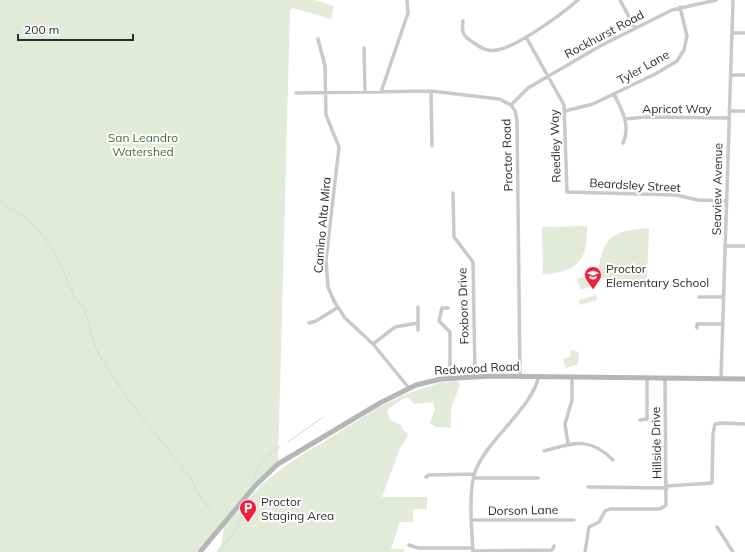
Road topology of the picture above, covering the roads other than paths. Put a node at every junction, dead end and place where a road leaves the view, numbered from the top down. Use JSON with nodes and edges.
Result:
{"nodes":[{"id":1,"x":407,"y":0,"type":"edge"},
{"id":2,"x":578,"y":0,"type":"edge"},
{"id":3,"x":620,"y":0,"type":"edge"},
{"id":4,"x":716,"y":0,"type":"edge"},
{"id":5,"x":733,"y":0,"type":"edge"},
{"id":6,"x":680,"y":7,"type":"junction"},
{"id":7,"x":462,"y":21,"type":"dead end"},
{"id":8,"x":634,"y":28,"type":"junction"},
{"id":9,"x":732,"y":33,"type":"junction"},
{"id":10,"x":745,"y":34,"type":"edge"},
{"id":11,"x":526,"y":37,"type":"junction"},
{"id":12,"x":318,"y":39,"type":"dead end"},
{"id":13,"x":364,"y":48,"type":"dead end"},
{"id":14,"x":731,"y":75,"type":"junction"},
{"id":15,"x":745,"y":75,"type":"edge"},
{"id":16,"x":549,"y":76,"type":"junction"},
{"id":17,"x":431,"y":91,"type":"junction"},
{"id":18,"x":365,"y":92,"type":"junction"},
{"id":19,"x":381,"y":92,"type":"junction"},
{"id":20,"x":296,"y":93,"type":"dead end"},
{"id":21,"x":324,"y":94,"type":"junction"},
{"id":22,"x":614,"y":94,"type":"junction"},
{"id":23,"x":511,"y":105,"type":"junction"},
{"id":24,"x":565,"y":111,"type":"junction"},
{"id":25,"x":729,"y":111,"type":"junction"},
{"id":26,"x":745,"y":111,"type":"edge"},
{"id":27,"x":729,"y":118,"type":"junction"},
{"id":28,"x":626,"y":120,"type":"junction"},
{"id":29,"x":624,"y":143,"type":"dead end"},
{"id":30,"x":432,"y":146,"type":"dead end"},
{"id":31,"x":567,"y":192,"type":"joint"},
{"id":32,"x":453,"y":193,"type":"dead end"},
{"id":33,"x":727,"y":201,"type":"junction"},
{"id":34,"x":726,"y":246,"type":"junction"},
{"id":35,"x":745,"y":246,"type":"edge"},
{"id":36,"x":699,"y":297,"type":"dead end"},
{"id":37,"x":724,"y":297,"type":"junction"},
{"id":38,"x":418,"y":307,"type":"dead end"},
{"id":39,"x":337,"y":308,"type":"junction"},
{"id":40,"x":448,"y":308,"type":"dead end"},
{"id":41,"x":309,"y":323,"type":"dead end"},
{"id":42,"x":418,"y":323,"type":"junction"},
{"id":43,"x":723,"y":324,"type":"junction"},
{"id":44,"x":697,"y":328,"type":"dead end"},
{"id":45,"x":418,"y":330,"type":"dead end"},
{"id":46,"x":373,"y":344,"type":"junction"},
{"id":47,"x":475,"y":376,"type":"junction"},
{"id":48,"x":520,"y":376,"type":"junction"},
{"id":49,"x":539,"y":376,"type":"junction"},
{"id":50,"x":572,"y":376,"type":"junction"},
{"id":51,"x":647,"y":377,"type":"junction"},
{"id":52,"x":450,"y":378,"type":"junction"},
{"id":53,"x":666,"y":378,"type":"junction"},
{"id":54,"x":721,"y":378,"type":"junction"},
{"id":55,"x":745,"y":379,"type":"edge"},
{"id":56,"x":408,"y":387,"type":"junction"},
{"id":57,"x":640,"y":420,"type":"dead end"},
{"id":58,"x":745,"y":424,"type":"edge"},
{"id":59,"x":568,"y":444,"type":"junction"},
{"id":60,"x":544,"y":451,"type":"dead end"},
{"id":61,"x":613,"y":460,"type":"dead end"},
{"id":62,"x":426,"y":476,"type":"dead end"},
{"id":63,"x":474,"y":476,"type":"junction"},
{"id":64,"x":538,"y":478,"type":"dead end"},
{"id":65,"x":588,"y":487,"type":"dead end"},
{"id":66,"x":667,"y":487,"type":"junction"},
{"id":67,"x":472,"y":520,"type":"junction"},
{"id":68,"x":574,"y":520,"type":"dead end"},
{"id":69,"x":717,"y":527,"type":"dead end"},
{"id":70,"x":409,"y":544,"type":"dead end"},
{"id":71,"x":554,"y":546,"type":"dead end"},
{"id":72,"x":473,"y":550,"type":"edge"},
{"id":73,"x":200,"y":552,"type":"edge"},
{"id":74,"x":585,"y":552,"type":"edge"},
{"id":75,"x":733,"y":552,"type":"edge"}],
"edges":[{"from":1,"to":19,"type":"street"},
{"from":2,"to":11,"type":"street"},
{"from":3,"to":8,"type":"street"},
{"from":4,"to":6,"type":"street","name":"Rockhurst Road"},
{"from":5,"to":9,"type":"street","name":"Seaview Avenue"},
{"from":6,"to":8,"type":"street","name":"Rockhurst Road"},
{"from":6,"to":22,"type":"street","name":"Tyler Lane"},
{"from":7,"to":11,"type":"street"},
{"from":8,"to":16,"type":"street","name":"Rockhurst Road"},
{"from":9,"to":10,"type":"street"},
{"from":9,"to":14,"type":"street","name":"Seaview Avenue"},
{"from":11,"to":16,"type":"street","name":"Reedley Way"},
{"from":12,"to":21,"type":"street","name":"Camino Alta Mira"},
{"from":13,"to":18,"type":"street"},
{"from":14,"to":15,"type":"street"},
{"from":14,"to":25,"type":"street","name":"Seaview Avenue"},
{"from":16,"to":23,"type":"street","name":"Rockhurst Road"},
{"from":16,"to":24,"type":"street","name":"Reedley Way"},
{"from":17,"to":19,"type":"street","name":"Proctor Road"},
{"from":17,"to":23,"type":"street","name":"Proctor Road"},
{"from":17,"to":30,"type":"street"},
{"from":18,"to":19,"type":"street","name":"Proctor Road"},
{"from":18,"to":21,"type":"street","name":"Proctor Road"},
{"from":20,"to":21,"type":"street","name":"Proctor Road"},
{"from":21,"to":39,"type":"street","name":"Camino Alta Mira"},
{"from":22,"to":24,"type":"street","name":"Tyler Lane"},
{"from":22,"to":28,"type":"street"},
{"from":23,"to":48,"type":"street","name":"Proctor Road"},
{"from":24,"to":31,"type":"street","name":"Reedley Way"},
{"from":25,"to":26,"type":"street","name":"Apricot Way"},
{"from":25,"to":27,"type":"street","name":"Seaview Avenue"},
{"from":27,"to":28,"type":"street","name":"Apricot Way"},
{"from":27,"to":33,"type":"street","name":"Seaview Avenue"},
{"from":28,"to":29,"type":"street"},
{"from":31,"to":33,"type":"street","name":"Beardsley Street"},
{"from":32,"to":47,"type":"street","name":"Foxboro Drive"},
{"from":33,"to":34,"type":"street","name":"Seaview Avenue"},
{"from":34,"to":35,"type":"street"},
{"from":34,"to":37,"type":"street","name":"Seaview Avenue"},
{"from":36,"to":37,"type":"street"},
{"from":37,"to":43,"type":"street","name":"Seaview Avenue"},
{"from":38,"to":42,"type":"street"},
{"from":39,"to":41,"type":"street"},
{"from":39,"to":46,"type":"street","name":"Camino Alta Mira"},
{"from":40,"to":52,"type":"street"},
{"from":42,"to":45,"type":"street"},
{"from":42,"to":46,"type":"street"},
{"from":43,"to":44,"type":"street"},
{"from":43,"to":54,"type":"street","name":"Seaview Avenue"},
{"from":46,"to":56,"type":"street","name":"Camino Alta Mira"},
{"from":47,"to":48,"type":"main road","name":"Redwood Road"},
{"from":47,"to":52,"type":"main road","name":"Redwood Road"},
{"from":48,"to":49,"type":"main road","name":"Redwood Road"},
{"from":49,"to":50,"type":"main road","name":"Redwood Road"},
{"from":49,"to":63,"type":"street"},
{"from":50,"to":51,"type":"main road","name":"Redwood Road"},
{"from":50,"to":59,"type":"street"},
{"from":51,"to":53,"type":"main road","name":"Redwood Road"},
{"from":51,"to":57,"type":"street"},
{"from":52,"to":56,"type":"main road","name":"Redwood Road"},
{"from":53,"to":54,"type":"main road","name":"Redwood Road"},
{"from":53,"to":66,"type":"street","name":"Hillside Drive"},
{"from":54,"to":55,"type":"main road","name":"Redwood Road"},
{"from":56,"to":73,"type":"main road","name":"Redwood Road"},
{"from":58,"to":66,"type":"street"},
{"from":59,"to":60,"type":"street"},
{"from":59,"to":61,"type":"street"},
{"from":62,"to":63,"type":"street"},
{"from":63,"to":64,"type":"street"},
{"from":63,"to":67,"type":"street"},
{"from":65,"to":66,"type":"street"},
{"from":66,"to":74,"type":"street","name":"Hillside Drive"},
{"from":67,"to":68,"type":"street","name":"Dorson Lane"},
{"from":67,"to":72,"type":"street"},
{"from":69,"to":75,"type":"street"},
{"from":70,"to":72,"type":"street"},
{"from":71,"to":72,"type":"street"}]}
